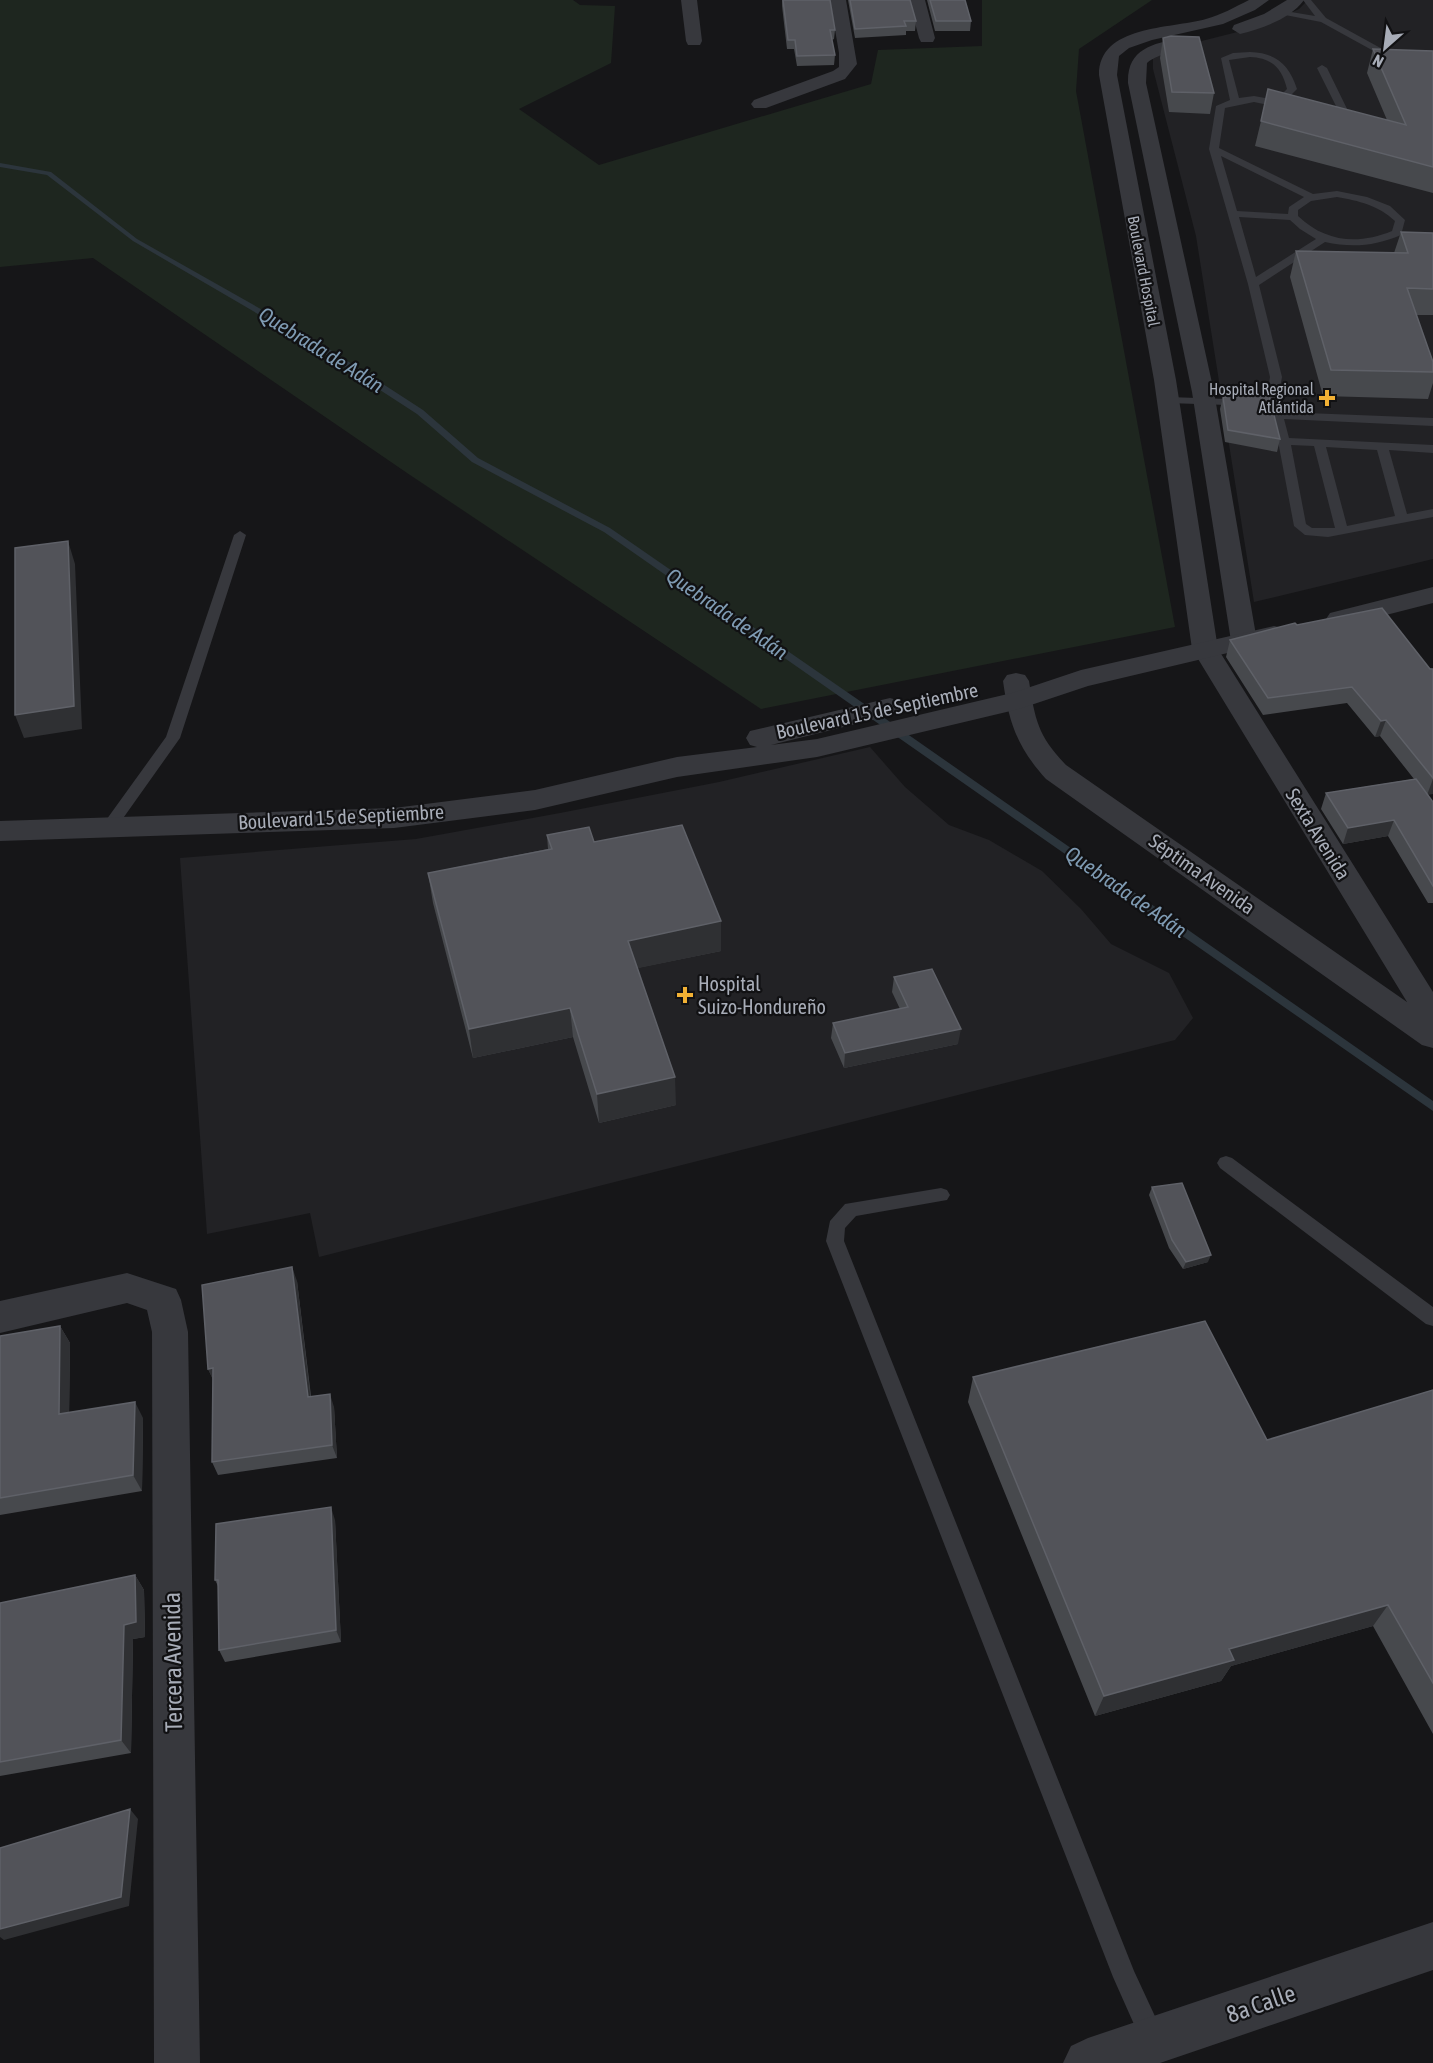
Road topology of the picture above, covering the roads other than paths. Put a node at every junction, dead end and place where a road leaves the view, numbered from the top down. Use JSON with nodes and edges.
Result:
{"nodes":[{"id":1,"x":689,"y":0,"type":"edge"},
{"id":2,"x":838,"y":0,"type":"edge"},
{"id":3,"x":917,"y":0,"type":"edge"},
{"id":4,"x":1261,"y":0,"type":"edge"},
{"id":5,"x":1296,"y":0,"type":"edge"},
{"id":6,"x":1307,"y":0,"type":"edge"},
{"id":7,"x":1279,"y":13,"type":"junction"},
{"id":8,"x":1323,"y":20,"type":"junction"},
{"id":9,"x":927,"y":38,"type":"dead end"},
{"id":10,"x":694,"y":41,"type":"dead end"},
{"id":11,"x":1433,"y":63,"type":"edge"},
{"id":12,"x":1322,"y":68,"type":"dead end"},
{"id":13,"x":1235,"y":100,"type":"junction"},
{"id":14,"x":1279,"y":102,"type":"junction"},
{"id":15,"x":760,"y":104,"type":"dead end"},
{"id":16,"x":1299,"y":111,"type":"edge"},
{"id":17,"x":1318,"y":119,"type":"edge"},
{"id":18,"x":1214,"y":149,"type":"junction"},
{"id":19,"x":1311,"y":196,"type":"junction"},
{"id":20,"x":1233,"y":214,"type":"junction"},
{"id":21,"x":1293,"y":217,"type":"junction"},
{"id":22,"x":1323,"y":238,"type":"junction"},
{"id":23,"x":1253,"y":284,"type":"junction"},
{"id":24,"x":1272,"y":399,"type":"junction"},
{"id":25,"x":1168,"y":400,"type":"junction"},
{"id":26,"x":1204,"y":402,"type":"junction"},
{"id":27,"x":1276,"y":415,"type":"junction"},
{"id":28,"x":1433,"y":422,"type":"edge"},
{"id":29,"x":1284,"y":441,"type":"junction"},
{"id":30,"x":1319,"y":443,"type":"junction"},
{"id":31,"x":1382,"y":446,"type":"junction"},
{"id":32,"x":1433,"y":449,"type":"edge"},
{"id":33,"x":1433,"y":513,"type":"edge"},
{"id":34,"x":1402,"y":518,"type":"junction"},
{"id":35,"x":1342,"y":530,"type":"junction"},
{"id":36,"x":240,"y":535,"type":"dead end"},
{"id":37,"x":1433,"y":595,"type":"edge"},
{"id":38,"x":1244,"y":641,"type":"junction"},
{"id":39,"x":1205,"y":649,"type":"junction"},
{"id":40,"x":1017,"y":690,"type":"junction"},
{"id":41,"x":677,"y":767,"type":"junction"},
{"id":42,"x":109,"y":827,"type":"junction"},
{"id":43,"x":0,"y":831,"type":"edge"},
{"id":44,"x":1433,"y":1018,"type":"edge"},
{"id":45,"x":1433,"y":1036,"type":"edge"},
{"id":46,"x":1226,"y":1163,"type":"dead end"},
{"id":47,"x":941,"y":1195,"type":"dead end"},
{"id":48,"x":0,"y":1317,"type":"edge"},
{"id":49,"x":1433,"y":1318,"type":"edge"},
{"id":50,"x":1433,"y":1946,"type":"edge"},
{"id":51,"x":1154,"y":2041,"type":"junction"},
{"id":52,"x":177,"y":2063,"type":"edge"},
{"id":53,"x":1088,"y":2063,"type":"edge"}],
"edges":[{"from":1,"to":10,"type":"street"},
{"from":2,"to":15,"type":"street"},
{"from":3,"to":9,"type":"street"},
{"from":4,"to":25,"type":"street","name":"Boulevard Hospital"},
{"from":5,"to":7,"type":"street","name":"Boulevard Hospital"},
{"from":6,"to":8,"type":"lane"},
{"from":7,"to":8,"type":"lane"},
{"from":7,"to":26,"type":"street","name":"Boulevard Hospital"},
{"from":8,"to":11,"type":"lane"},
{"from":12,"to":17,"type":"lane"},
{"from":13,"to":14,"type":"lane"},
{"from":13,"to":14,"type":"lane"},
{"from":13,"to":18,"type":"lane"},
{"from":14,"to":16,"type":"lane"},
{"from":18,"to":19,"type":"lane"},
{"from":18,"to":20,"type":"lane"},
{"from":19,"to":21,"type":"lane"},
{"from":19,"to":22,"type":"lane"},
{"from":20,"to":21,"type":"lane"},
{"from":20,"to":23,"type":"lane"},
{"from":21,"to":22,"type":"lane"},
{"from":22,"to":23,"type":"lane"},
{"from":23,"to":24,"type":"lane"},
{"from":24,"to":26,"type":"lane"},
{"from":24,"to":27,"type":"lane"},
{"from":25,"to":26,"type":"lane"},
{"from":25,"to":39,"type":"street","name":"Boulevard Hospital"},
{"from":26,"to":38,"type":"street","name":"Boulevard Hospital"},
{"from":27,"to":28,"type":"lane"},
{"from":27,"to":29,"type":"lane"},
{"from":29,"to":30,"type":"lane"},
{"from":29,"to":35,"type":"lane"},
{"from":30,"to":31,"type":"lane"},
{"from":30,"to":35,"type":"lane"},
{"from":31,"to":32,"type":"lane"},
{"from":31,"to":34,"type":"lane"},
{"from":33,"to":34,"type":"lane"},
{"from":34,"to":35,"type":"lane"},
{"from":36,"to":42,"type":"lane"},
{"from":37,"to":38,"type":"street","name":"Boulevard 15 de Septiembre"},
{"from":38,"to":39,"type":"street","name":"Boulevard 15 de Septiembre"},
{"from":39,"to":40,"type":"street","name":"Boulevard 15 de Septiembre"},
{"from":39,"to":44,"type":"street","name":"Sexta Avenida"},
{"from":40,"to":41,"type":"street","name":"Boulevard 15 de Septiembre"},
{"from":40,"to":41,"type":"street","name":"Boulevard 15 de Septiembre"},
{"from":40,"to":45,"type":"street","name":"Séptima Avenida"},
{"from":41,"to":42,"type":"street","name":"Boulevard 15 de Septiembre"},
{"from":42,"to":43,"type":"street","name":"Boulevard 15 de Septiembre"},
{"from":46,"to":49,"type":"lane"},
{"from":47,"to":51,"type":"lane"},
{"from":48,"to":52,"type":"street","name":"Tercera Avenida"},
{"from":50,"to":51,"type":"street","name":"8a Calle"},
{"from":51,"to":53,"type":"street","name":"8a Calle"}]}
